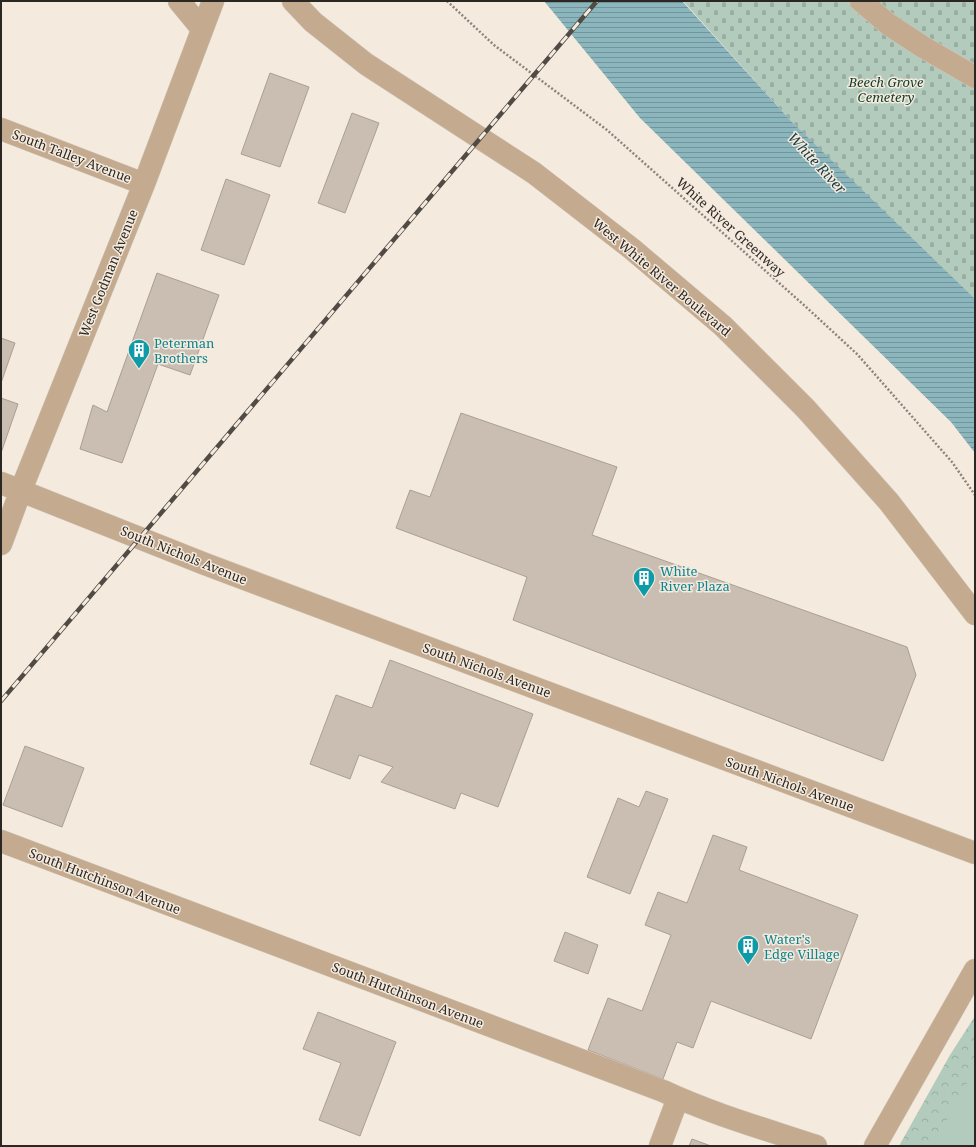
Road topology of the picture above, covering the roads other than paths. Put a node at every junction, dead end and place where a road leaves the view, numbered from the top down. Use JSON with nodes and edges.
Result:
{"nodes":[{"id":1,"x":179,"y":1,"type":"edge"},
{"id":2,"x":213,"y":1,"type":"edge"},
{"id":3,"x":293,"y":1,"type":"edge"},
{"id":4,"x":861,"y":1,"type":"edge"},
{"id":5,"x":202,"y":29,"type":"junction"},
{"id":6,"x":975,"y":77,"type":"edge"},
{"id":7,"x":1,"y":129,"type":"edge"},
{"id":8,"x":144,"y":184,"type":"junction"},
{"id":9,"x":1,"y":483,"type":"edge"},
{"id":10,"x":21,"y":490,"type":"junction"},
{"id":11,"x":1,"y":544,"type":"edge"},
{"id":12,"x":975,"y":614,"type":"edge"},
{"id":13,"x":1,"y":841,"type":"edge"},
{"id":14,"x":975,"y":853,"type":"edge"},
{"id":15,"x":975,"y":970,"type":"edge"},
{"id":16,"x":678,"y":1098,"type":"junction"},
{"id":17,"x":660,"y":1146,"type":"edge"},
{"id":18,"x":816,"y":1146,"type":"edge"},
{"id":19,"x":875,"y":1146,"type":"edge"}],
"edges":[{"from":1,"to":5,"type":"street"},
{"from":2,"to":5,"type":"street","name":"West Godman Avenue"},
{"from":3,"to":12,"type":"street","name":"West White River Boulevard"},
{"from":4,"to":6,"type":"street"},
{"from":5,"to":8,"type":"street","name":"West Godman Avenue"},
{"from":7,"to":8,"type":"street","name":"South Talley Avenue"},
{"from":8,"to":10,"type":"street","name":"West Godman Avenue"},
{"from":9,"to":10,"type":"street","name":"South Nichols Avenue"},
{"from":10,"to":11,"type":"street","name":"West Godman Avenue"},
{"from":10,"to":14,"type":"street","name":"South Nichols Avenue"},
{"from":13,"to":16,"type":"street","name":"South Hutchinson Avenue"},
{"from":15,"to":19,"type":"street"},
{"from":16,"to":17,"type":"street"},
{"from":16,"to":18,"type":"street","name":"South Hutchinson Avenue"}]}
